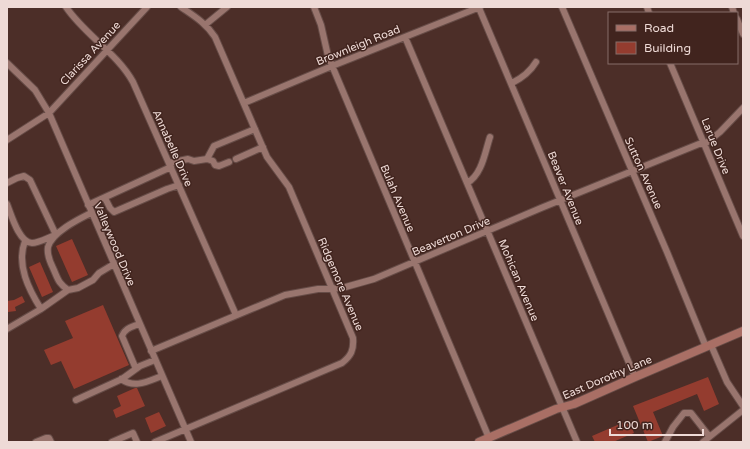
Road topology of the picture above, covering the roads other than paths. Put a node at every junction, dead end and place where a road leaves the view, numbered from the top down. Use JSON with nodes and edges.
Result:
{"nodes":[{"id":1,"x":66,"y":7,"type":"edge"},
{"id":2,"x":147,"y":7,"type":"edge"},
{"id":3,"x":181,"y":7,"type":"edge"},
{"id":4,"x":227,"y":7,"type":"edge"},
{"id":5,"x":314,"y":7,"type":"edge"},
{"id":6,"x":480,"y":7,"type":"edge"},
{"id":7,"x":562,"y":7,"type":"edge"},
{"id":8,"x":738,"y":22,"type":"edge"},
{"id":9,"x":205,"y":25,"type":"junction"},
{"id":10,"x":743,"y":34,"type":"edge"},
{"id":11,"x":405,"y":37,"type":"junction"},
{"id":12,"x":106,"y":50,"type":"junction"},
{"id":13,"x":536,"y":62,"type":"dead end"},
{"id":14,"x":7,"y":63,"type":"edge"},
{"id":15,"x":670,"y":64,"type":"edge"},
{"id":16,"x":332,"y":66,"type":"junction"},
{"id":17,"x":512,"y":84,"type":"junction"},
{"id":18,"x":244,"y":103,"type":"junction"},
{"id":19,"x":743,"y":108,"type":"edge"},
{"id":20,"x":49,"y":113,"type":"junction"},
{"id":21,"x":255,"y":129,"type":"junction"},
{"id":22,"x":490,"y":137,"type":"dead end"},
{"id":23,"x":7,"y":140,"type":"edge"},
{"id":24,"x":705,"y":144,"type":"junction"},
{"id":25,"x":263,"y":147,"type":"junction"},
{"id":26,"x":207,"y":159,"type":"junction"},
{"id":27,"x":236,"y":159,"type":"dead end"},
{"id":28,"x":229,"y":162,"type":"dead end"},
{"id":29,"x":170,"y":165,"type":"junction"},
{"id":30,"x":633,"y":172,"type":"junction"},
{"id":31,"x":7,"y":183,"type":"edge"},
{"id":32,"x":467,"y":183,"type":"junction"},
{"id":33,"x":179,"y":185,"type":"junction"},
{"id":34,"x":105,"y":198,"type":"junction"},
{"id":35,"x":560,"y":201,"type":"junction"},
{"id":36,"x":7,"y":204,"type":"edge"},
{"id":37,"x":88,"y":205,"type":"junction"},
{"id":38,"x":91,"y":213,"type":"junction"},
{"id":39,"x":488,"y":231,"type":"junction"},
{"id":40,"x":56,"y":234,"type":"junction"},
{"id":41,"x":743,"y":236,"type":"edge"},
{"id":42,"x":25,"y":241,"type":"junction"},
{"id":43,"x":415,"y":262,"type":"junction"},
{"id":44,"x":114,"y":264,"type":"junction"},
{"id":45,"x":333,"y":289,"type":"junction"},
{"id":46,"x":68,"y":290,"type":"junction"},
{"id":47,"x":41,"y":309,"type":"junction"},
{"id":48,"x":236,"y":315,"type":"junction"},
{"id":49,"x":139,"y":324,"type":"junction"},
{"id":50,"x":7,"y":329,"type":"edge"},
{"id":51,"x":743,"y":331,"type":"edge"},
{"id":52,"x":708,"y":346,"type":"junction"},
{"id":53,"x":151,"y":351,"type":"junction"},
{"id":54,"x":155,"y":360,"type":"junction"},
{"id":55,"x":136,"y":369,"type":"junction"},
{"id":56,"x":162,"y":376,"type":"junction"},
{"id":57,"x":635,"y":377,"type":"junction"},
{"id":58,"x":121,"y":379,"type":"junction"},
{"id":59,"x":76,"y":400,"type":"dead end"},
{"id":60,"x":743,"y":406,"type":"edge"},
{"id":61,"x":562,"y":408,"type":"junction"},
{"id":62,"x":743,"y":410,"type":"edge"},
{"id":63,"x":185,"y":429,"type":"junction"},
{"id":64,"x":709,"y":436,"type":"junction"},
{"id":65,"x":489,"y":438,"type":"junction"},
{"id":66,"x":50,"y":440,"type":"edge"},
{"id":67,"x":36,"y":442,"type":"edge"},
{"id":68,"x":112,"y":442,"type":"edge"},
{"id":69,"x":138,"y":442,"type":"edge"},
{"id":70,"x":155,"y":442,"type":"edge"},
{"id":71,"x":191,"y":442,"type":"edge"},
{"id":72,"x":479,"y":442,"type":"edge"},
{"id":73,"x":577,"y":442,"type":"edge"},
{"id":74,"x":665,"y":442,"type":"edge"},
{"id":75,"x":703,"y":442,"type":"edge"}],
"edges":[{"from":1,"to":12,"type":"street","name":"Annabelle Drive"},
{"from":2,"to":12,"type":"street","name":"Clarissa Avenue"},
{"from":3,"to":9,"type":"street","name":"Ridgemore Avenue"},
{"from":4,"to":9,"type":"street"},
{"from":5,"to":16,"type":"street","name":"Bulah Avenue"},
{"from":6,"to":11,"type":"street","name":"Brownleigh Road"},
{"from":6,"to":17,"type":"street","name":"Beaver Avenue"},
{"from":7,"to":30,"type":"street","name":"Sutton Avenue"},
{"from":8,"to":10,"type":"street"},
{"from":9,"to":18,"type":"street","name":"Ridgemore Avenue"},
{"from":11,"to":16,"type":"street","name":"Brownleigh Road"},
{"from":11,"to":32,"type":"street","name":"Mohican Avenue"},
{"from":12,"to":20,"type":"street","name":"Clarissa Avenue"},
{"from":12,"to":29,"type":"street","name":"Annabelle Drive"},
{"from":13,"to":17,"type":"street"},
{"from":14,"to":20,"type":"street","name":"Valleywood Drive"},
{"from":15,"to":24,"type":"street","name":"Larue Drive"},
{"from":16,"to":18,"type":"street","name":"Brownleigh Road"},
{"from":16,"to":43,"type":"street","name":"Bulah Avenue"},
{"from":17,"to":35,"type":"street","name":"Beaver Avenue"},
{"from":18,"to":21,"type":"street","name":"Ridgemore Avenue"},
{"from":19,"to":24,"type":"street","name":"Beaverton Drive"},
{"from":20,"to":23,"type":"street","name":"Clarissa Avenue"},
{"from":20,"to":37,"type":"street","name":"Valleywood Drive"},
{"from":21,"to":25,"type":"street","name":"Ridgemore Avenue"},
{"from":21,"to":26,"type":"street"},
{"from":22,"to":32,"type":"street"},
{"from":24,"to":30,"type":"street","name":"Beaverton Drive"},
{"from":24,"to":41,"type":"street","name":"Larue Drive"},
{"from":25,"to":27,"type":"street"},
{"from":25,"to":45,"type":"street","name":"Ridgemore Avenue"},
{"from":26,"to":28,"type":"street"},
{"from":26,"to":29,"type":"street"},
{"from":29,"to":33,"type":"street","name":"Annabelle Drive"},
{"from":29,"to":34,"type":"street"},
{"from":30,"to":35,"type":"street","name":"Beaverton Drive"},
{"from":30,"to":52,"type":"street","name":"Sutton Avenue"},
{"from":31,"to":40,"type":"street"},
{"from":32,"to":39,"type":"street","name":"Mohican Avenue"},
{"from":33,"to":34,"type":"street"},
{"from":33,"to":48,"type":"street","name":"Annabelle Drive"},
{"from":34,"to":37,"type":"street"},
{"from":35,"to":39,"type":"street","name":"Beaverton Drive"},
{"from":35,"to":57,"type":"street","name":"Beaver Avenue"},
{"from":36,"to":42,"type":"street"},
{"from":37,"to":38,"type":"street","name":"Valleywood Drive"},
{"from":38,"to":40,"type":"street"},
{"from":38,"to":44,"type":"street","name":"Valleywood Drive"},
{"from":39,"to":43,"type":"street","name":"Beaverton Drive"},
{"from":39,"to":61,"type":"street","name":"Mohican Avenue"},
{"from":40,"to":42,"type":"street"},
{"from":40,"to":46,"type":"street"},
{"from":42,"to":47,"type":"street"},
{"from":43,"to":45,"type":"street","name":"Beaverton Drive"},
{"from":43,"to":65,"type":"street","name":"Bulah Avenue"},
{"from":44,"to":46,"type":"street"},
{"from":44,"to":49,"type":"street","name":"Valleywood Drive"},
{"from":45,"to":48,"type":"street","name":"Beaverton Drive"},
{"from":45,"to":63,"type":"street","name":"Ridgemore Avenue"},
{"from":46,"to":47,"type":"street"},
{"from":47,"to":50,"type":"street"},
{"from":48,"to":53,"type":"street","name":"Beaverton Drive"},
{"from":49,"to":53,"type":"street","name":"Valleywood Drive"},
{"from":49,"to":55,"type":"street"},
{"from":51,"to":52,"type":"main road","name":"East Dorothy Lane"},
{"from":52,"to":57,"type":"main road","name":"East Dorothy Lane"},
{"from":52,"to":60,"type":"street","name":"Sutton Avenue"},
{"from":53,"to":54,"type":"street","name":"Valleywood Drive"},
{"from":54,"to":55,"type":"street"},
{"from":54,"to":56,"type":"street","name":"Valleywood Drive"},
{"from":55,"to":58,"type":"street"},
{"from":56,"to":58,"type":"street"},
{"from":56,"to":63,"type":"street","name":"Valleywood Drive"},
{"from":57,"to":61,"type":"main road","name":"East Dorothy Lane"},
{"from":58,"to":59,"type":"street"},
{"from":61,"to":65,"type":"main road","name":"East Dorothy Lane"},
{"from":61,"to":73,"type":"street","name":"Mohican Avenue"},
{"from":62,"to":64,"type":"street"},
{"from":63,"to":70,"type":"street","name":"Ridgemore Avenue"},
{"from":63,"to":71,"type":"street","name":"Valleywood Drive"},
{"from":64,"to":74,"type":"street"},
{"from":64,"to":75,"type":"street"},
{"from":65,"to":72,"type":"main road","name":"East Dorothy Lane"},
{"from":66,"to":67,"type":"street"},
{"from":68,"to":69,"type":"street"}]}
